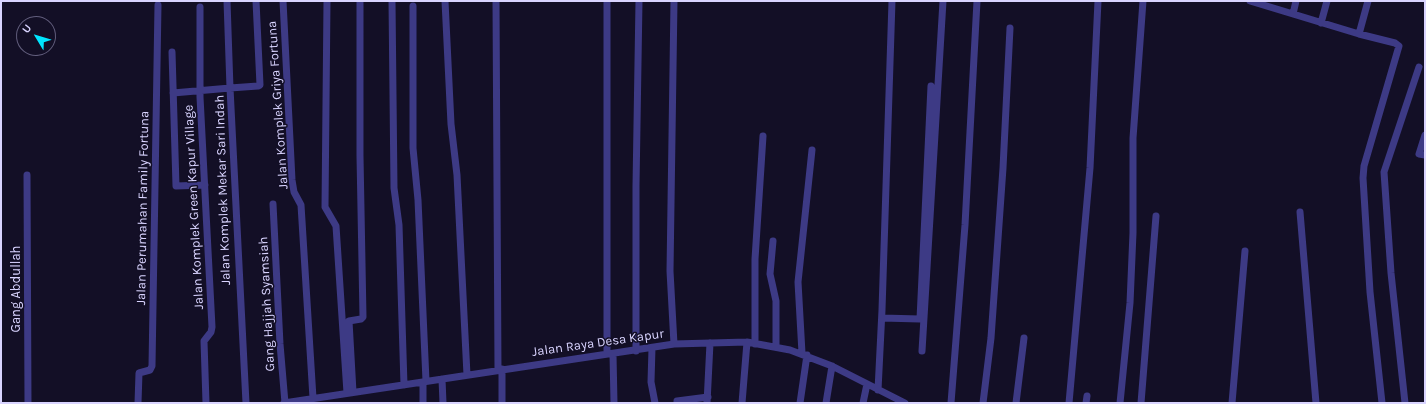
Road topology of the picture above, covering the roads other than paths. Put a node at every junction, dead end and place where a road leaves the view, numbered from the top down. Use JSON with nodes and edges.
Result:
{"nodes":[{"id":1,"x":227,"y":1,"type":"edge"},
{"id":2,"x":256,"y":1,"type":"edge"},
{"id":3,"x":283,"y":1,"type":"edge"},
{"id":4,"x":327,"y":1,"type":"edge"},
{"id":5,"x":360,"y":1,"type":"edge"},
{"id":6,"x":392,"y":1,"type":"edge"},
{"id":7,"x":445,"y":1,"type":"edge"},
{"id":8,"x":496,"y":1,"type":"edge"},
{"id":9,"x":607,"y":1,"type":"edge"},
{"id":10,"x":639,"y":1,"type":"edge"},
{"id":11,"x":674,"y":1,"type":"edge"},
{"id":12,"x":892,"y":1,"type":"edge"},
{"id":13,"x":943,"y":1,"type":"edge"},
{"id":14,"x":977,"y":1,"type":"edge"},
{"id":15,"x":1098,"y":1,"type":"edge"},
{"id":16,"x":1143,"y":1,"type":"edge"},
{"id":17,"x":1250,"y":1,"type":"edge"},
{"id":18,"x":1296,"y":1,"type":"edge"},
{"id":19,"x":1327,"y":1,"type":"edge"},
{"id":20,"x":1368,"y":1,"type":"edge"},
{"id":21,"x":158,"y":5,"type":"dead end"},
{"id":22,"x":413,"y":6,"type":"dead end"},
{"id":23,"x":200,"y":7,"type":"dead end"},
{"id":24,"x":1293,"y":14,"type":"junction"},
{"id":25,"x":1321,"y":23,"type":"junction"},
{"id":26,"x":1010,"y":28,"type":"dead end"},
{"id":27,"x":1359,"y":34,"type":"junction"},
{"id":28,"x":172,"y":52,"type":"dead end"},
{"id":29,"x":1418,"y":67,"type":"dead end"},
{"id":30,"x":931,"y":86,"type":"dead end"},
{"id":31,"x":230,"y":88,"type":"junction"},
{"id":32,"x":201,"y":91,"type":"junction"},
{"id":33,"x":174,"y":93,"type":"junction"},
{"id":34,"x":763,"y":136,"type":"dead end"},
{"id":35,"x":1425,"y":136,"type":"edge"},
{"id":36,"x":812,"y":150,"type":"dead end"},
{"id":37,"x":1425,"y":155,"type":"edge"},
{"id":38,"x":27,"y":175,"type":"dead end"},
{"id":39,"x":205,"y":185,"type":"junction"},
{"id":40,"x":273,"y":204,"type":"dead end"},
{"id":41,"x":1300,"y":212,"type":"dead end"},
{"id":42,"x":1156,"y":216,"type":"dead end"},
{"id":43,"x":773,"y":241,"type":"dead end"},
{"id":44,"x":1244,"y":251,"type":"dead end"},
{"id":45,"x":882,"y":318,"type":"junction"},
{"id":46,"x":1024,"y":338,"type":"dead end"},
{"id":47,"x":747,"y":342,"type":"junction"},
{"id":48,"x":710,"y":343,"type":"junction"},
{"id":49,"x":674,"y":344,"type":"junction"},
{"id":50,"x":755,"y":344,"type":"junction"},
{"id":51,"x":776,"y":347,"type":"junction"},
{"id":52,"x":652,"y":348,"type":"junction"},
{"id":53,"x":636,"y":351,"type":"junction"},
{"id":54,"x":922,"y":351,"type":"dead end"},
{"id":55,"x":610,"y":354,"type":"junction"},
{"id":56,"x":804,"y":354,"type":"junction"},
{"id":57,"x":832,"y":366,"type":"junction"},
{"id":58,"x":500,"y":370,"type":"junction"},
{"id":59,"x":467,"y":374,"type":"junction"},
{"id":60,"x":442,"y":379,"type":"junction"},
{"id":61,"x":424,"y":382,"type":"junction"},
{"id":62,"x":867,"y":384,"type":"junction"},
{"id":63,"x":404,"y":385,"type":"junction"},
{"id":64,"x":878,"y":390,"type":"junction"},
{"id":65,"x":350,"y":393,"type":"junction"},
{"id":66,"x":318,"y":400,"type":"edge"},
{"id":67,"x":708,"y":400,"type":"edge"},
{"id":68,"x":28,"y":403,"type":"edge"},
{"id":69,"x":138,"y":403,"type":"edge"},
{"id":70,"x":206,"y":403,"type":"edge"},
{"id":71,"x":246,"y":403,"type":"edge"},
{"id":72,"x":285,"y":403,"type":"edge"},
{"id":73,"x":423,"y":403,"type":"edge"},
{"id":74,"x":442,"y":403,"type":"edge"},
{"id":75,"x":502,"y":403,"type":"edge"},
{"id":76,"x":614,"y":403,"type":"edge"},
{"id":77,"x":655,"y":403,"type":"edge"},
{"id":78,"x":677,"y":403,"type":"edge"},
{"id":79,"x":742,"y":403,"type":"edge"},
{"id":80,"x":800,"y":403,"type":"edge"},
{"id":81,"x":826,"y":403,"type":"edge"},
{"id":82,"x":863,"y":403,"type":"edge"},
{"id":83,"x":905,"y":403,"type":"edge"},
{"id":84,"x":951,"y":403,"type":"edge"},
{"id":85,"x":983,"y":403,"type":"edge"},
{"id":86,"x":1016,"y":403,"type":"edge"},
{"id":87,"x":1069,"y":403,"type":"edge"},
{"id":88,"x":1120,"y":403,"type":"edge"},
{"id":89,"x":1141,"y":403,"type":"edge"},
{"id":90,"x":1232,"y":403,"type":"edge"},
{"id":91,"x":1316,"y":403,"type":"edge"},
{"id":92,"x":1382,"y":403,"type":"edge"},
{"id":93,"x":1405,"y":403,"type":"edge"}],
"edges":[{"from":1,"to":31,"type":"street"},
{"from":2,"to":31,"type":"street","name":"Jalan Komplek Mekar Sari Indah"},
{"from":3,"to":66,"type":"street","name":"Jalan Komplek Griya Fortuna"},
{"from":4,"to":65,"type":"street"},
{"from":5,"to":65,"type":"street"},
{"from":6,"to":63,"type":"street"},
{"from":7,"to":59,"type":"street"},
{"from":8,"to":58,"type":"street"},
{"from":9,"to":55,"type":"street"},
{"from":10,"to":53,"type":"street"},
{"from":11,"to":49,"type":"street"},
{"from":12,"to":45,"type":"street"},
{"from":13,"to":54,"type":"street"},
{"from":14,"to":84,"type":"street"},
{"from":15,"to":87,"type":"street"},
{"from":16,"to":88,"type":"street"},
{"from":17,"to":24,"type":"street"},
{"from":18,"to":24,"type":"street"},
{"from":19,"to":25,"type":"street"},
{"from":20,"to":27,"type":"street"},
{"from":21,"to":69,"type":"street","name":"Jalan Perumahan Family Fortuna"},
{"from":22,"to":61,"type":"street"},
{"from":23,"to":32,"type":"street","name":"Jalan Komplek Green Kapur Village"},
{"from":24,"to":25,"type":"street"},
{"from":25,"to":27,"type":"street"},
{"from":26,"to":85,"type":"street"},
{"from":27,"to":92,"type":"street"},
{"from":28,"to":33,"type":"street"},
{"from":29,"to":93,"type":"street"},
{"from":30,"to":45,"type":"street"},
{"from":31,"to":32,"type":"street"},
{"from":31,"to":71,"type":"street","name":"Jalan Komplek Mekar Sari Indah"},
{"from":32,"to":33,"type":"street"},
{"from":32,"to":39,"type":"street","name":"Jalan Komplek Green Kapur Village"},
{"from":33,"to":39,"type":"street"},
{"from":34,"to":50,"type":"street"},
{"from":35,"to":37,"type":"street"},
{"from":36,"to":56,"type":"street"},
{"from":38,"to":68,"type":"street","name":"Gang Abdullah"},
{"from":39,"to":70,"type":"street","name":"Jalan Komplek Green Kapur Village"},
{"from":40,"to":72,"type":"street","name":"Gang Hajjah Syamsiah"},
{"from":41,"to":91,"type":"street"},
{"from":42,"to":89,"type":"street"},
{"from":43,"to":51,"type":"street"},
{"from":44,"to":90,"type":"street"},
{"from":45,"to":64,"type":"street"},
{"from":46,"to":86,"type":"street"},
{"from":47,"to":48,"type":"street","name":"Jalan Raya Desa Kapur"},
{"from":47,"to":50,"type":"street","name":"Jalan Raya Desa Kapur"},
{"from":47,"to":79,"type":"street"},
{"from":48,"to":49,"type":"street","name":"Jalan Raya Desa Kapur"},
{"from":48,"to":67,"type":"street"},
{"from":49,"to":52,"type":"street","name":"Jalan Raya Desa Kapur"},
{"from":50,"to":51,"type":"street","name":"Jalan Raya Desa Kapur"},
{"from":51,"to":56,"type":"street","name":"Jalan Raya Desa Kapur"},
{"from":52,"to":53,"type":"street","name":"Jalan Raya Desa Kapur"},
{"from":52,"to":77,"type":"street"},
{"from":53,"to":55,"type":"street","name":"Jalan Raya Desa Kapur"},
{"from":55,"to":58,"type":"street","name":"Jalan Raya Desa Kapur"},
{"from":55,"to":76,"type":"street"},
{"from":56,"to":57,"type":"street","name":"Jalan Raya Desa Kapur"},
{"from":56,"to":80,"type":"street"},
{"from":57,"to":62,"type":"street","name":"Jalan Raya Desa Kapur"},
{"from":57,"to":81,"type":"street"},
{"from":58,"to":59,"type":"street","name":"Jalan Raya Desa Kapur"},
{"from":58,"to":75,"type":"street"},
{"from":59,"to":60,"type":"street","name":"Jalan Raya Desa Kapur"},
{"from":60,"to":61,"type":"street","name":"Jalan Raya Desa Kapur"},
{"from":60,"to":74,"type":"street"},
{"from":61,"to":63,"type":"street","name":"Jalan Raya Desa Kapur"},
{"from":61,"to":73,"type":"street"},
{"from":62,"to":64,"type":"street","name":"Jalan Raya Desa Kapur"},
{"from":62,"to":82,"type":"street"},
{"from":63,"to":65,"type":"street","name":"Jalan Raya Desa Kapur"},
{"from":64,"to":83,"type":"street","name":"Jalan Raya Desa Kapur"},
{"from":65,"to":66,"type":"street","name":"Jalan Raya Desa Kapur"},
{"from":66,"to":72,"type":"street","name":"Jalan Raya Desa Kapur"},
{"from":67,"to":78,"type":"street"}]}
